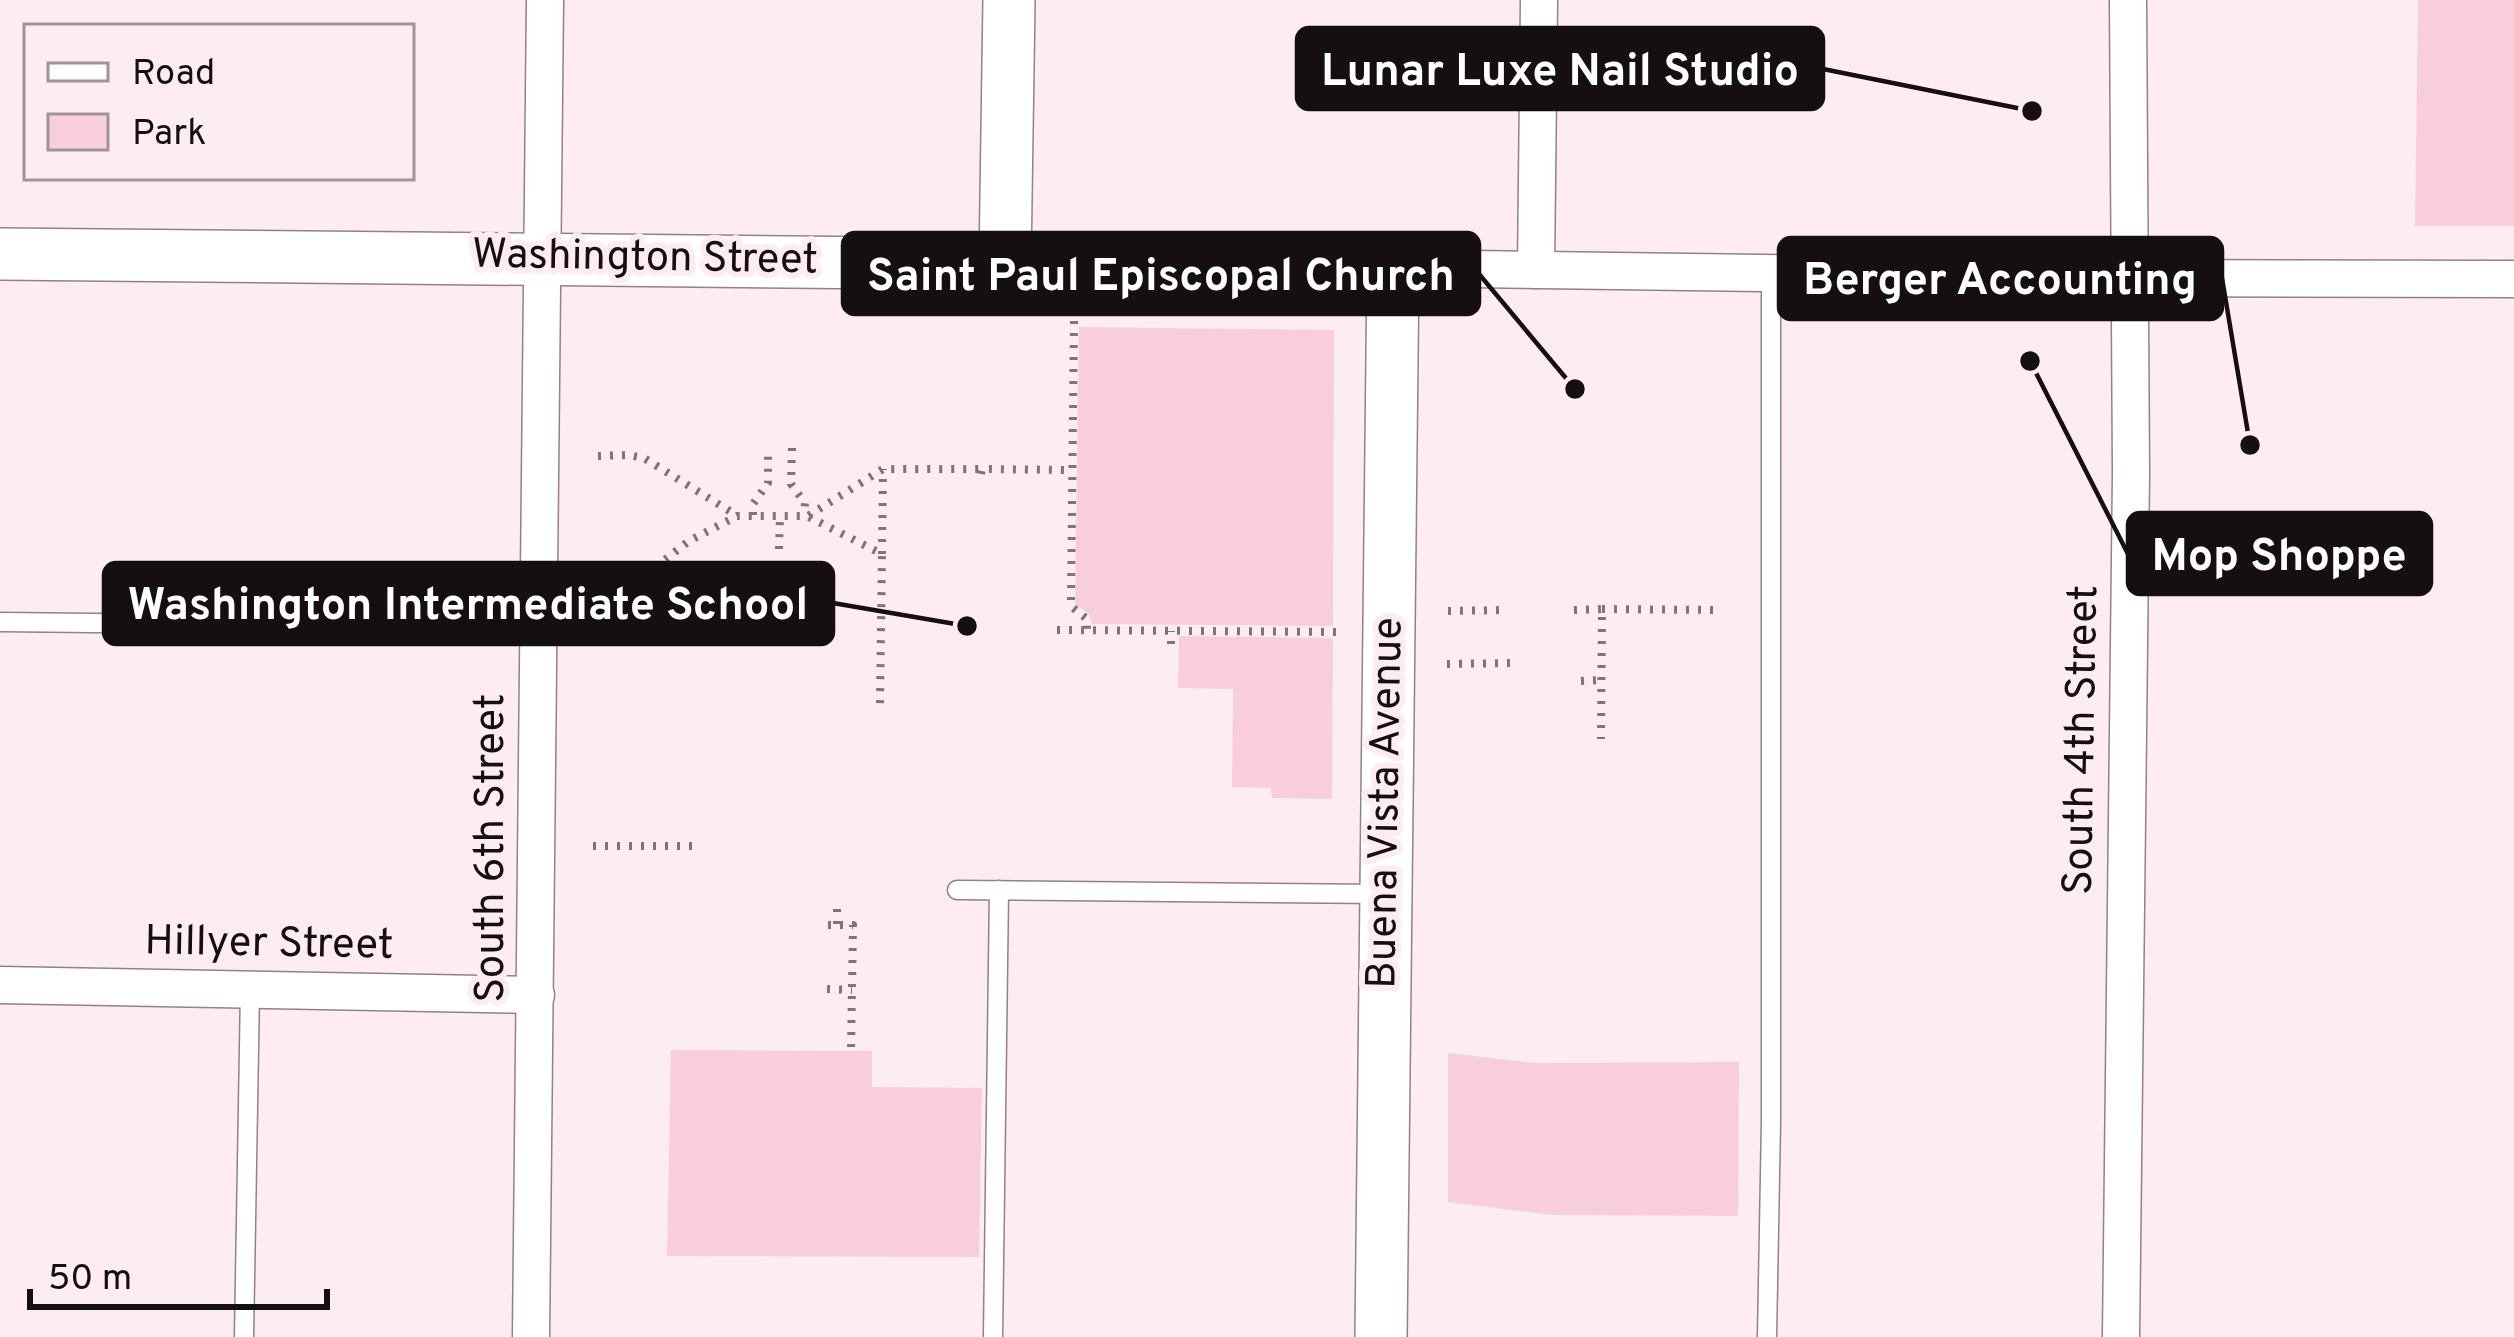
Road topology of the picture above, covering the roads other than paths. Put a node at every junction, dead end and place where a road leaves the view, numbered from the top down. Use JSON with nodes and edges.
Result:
{"nodes":[{"id":1,"x":545,"y":0,"type":"edge"},
{"id":2,"x":1009,"y":0,"type":"edge"},
{"id":3,"x":1539,"y":0,"type":"edge"},
{"id":4,"x":2128,"y":0,"type":"edge"},
{"id":5,"x":0,"y":254,"type":"edge"},
{"id":6,"x":541,"y":258,"type":"junction"},
{"id":7,"x":1005,"y":263,"type":"junction"},
{"id":8,"x":1393,"y":268,"type":"junction"},
{"id":9,"x":1537,"y":270,"type":"junction"},
{"id":10,"x":1771,"y":273,"type":"junction"},
{"id":11,"x":2130,"y":278,"type":"junction"},
{"id":12,"x":2514,"y":278,"type":"edge"},
{"id":13,"x":0,"y":622,"type":"edge"},
{"id":14,"x":538,"y":628,"type":"junction"},
{"id":15,"x":957,"y":890,"type":"dead end"},
{"id":16,"x":999,"y":890,"type":"junction"},
{"id":17,"x":1386,"y":894,"type":"junction"},
{"id":18,"x":0,"y":985,"type":"edge"},
{"id":19,"x":250,"y":990,"type":"junction"},
{"id":20,"x":536,"y":995,"type":"junction"},
{"id":21,"x":244,"y":1337,"type":"edge"},
{"id":22,"x":531,"y":1337,"type":"edge"},
{"id":23,"x":993,"y":1337,"type":"edge"},
{"id":24,"x":1381,"y":1337,"type":"edge"},
{"id":25,"x":1767,"y":1337,"type":"edge"},
{"id":26,"x":2121,"y":1337,"type":"edge"}],
"edges":[{"from":1,"to":6,"type":"street","name":"South 6th Street"},
{"from":2,"to":7,"type":"street"},
{"from":3,"to":9,"type":"street"},
{"from":4,"to":11,"type":"street","name":"South 4th Street"},
{"from":5,"to":6,"type":"street","name":"Washington Street"},
{"from":6,"to":7,"type":"street","name":"Washington Street"},
{"from":6,"to":14,"type":"street","name":"South 6th Street"},
{"from":7,"to":8,"type":"street","name":"Washington Street"},
{"from":8,"to":9,"type":"street","name":"Washington Street"},
{"from":8,"to":17,"type":"street","name":"Buena Vista Avenue"},
{"from":9,"to":10,"type":"street","name":"Washington Street"},
{"from":10,"to":11,"type":"street","name":"Washington Street"},
{"from":10,"to":25,"type":"lane"},
{"from":11,"to":12,"type":"street","name":"Washington Street"},
{"from":11,"to":26,"type":"street","name":"South 4th Street"},
{"from":13,"to":14,"type":"lane"},
{"from":14,"to":20,"type":"street","name":"South 6th Street"},
{"from":15,"to":16,"type":"lane"},
{"from":16,"to":17,"type":"lane"},
{"from":16,"to":23,"type":"lane"},
{"from":17,"to":24,"type":"street","name":"Buena Vista Avenue"},
{"from":18,"to":19,"type":"street","name":"Hillyer Street"},
{"from":19,"to":20,"type":"street","name":"Hillyer Street"},
{"from":19,"to":21,"type":"lane"},
{"from":20,"to":22,"type":"street","name":"South 6th Street"}]}
